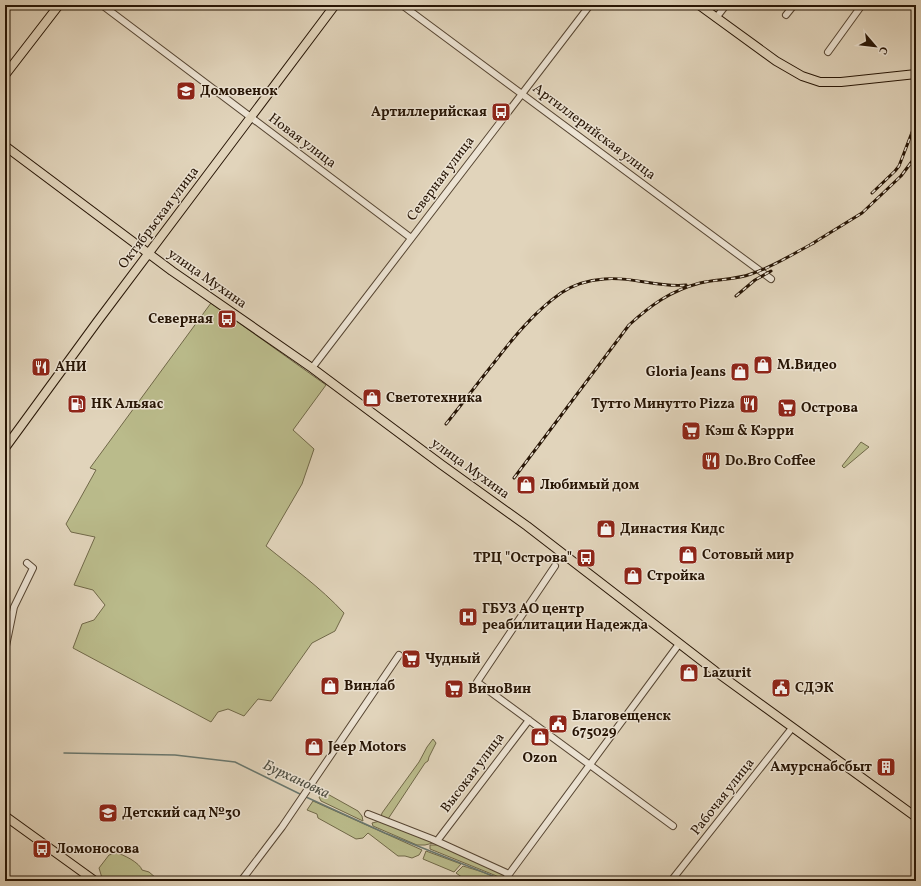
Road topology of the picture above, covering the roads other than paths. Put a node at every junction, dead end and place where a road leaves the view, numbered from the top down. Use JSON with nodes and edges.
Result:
{"nodes":[{"id":1,"x":59,"y":5,"type":"edge"},
{"id":2,"x":102,"y":5,"type":"edge"},
{"id":3,"x":335,"y":5,"type":"edge"},
{"id":4,"x":402,"y":5,"type":"edge"},
{"id":5,"x":590,"y":5,"type":"edge"},
{"id":6,"x":698,"y":5,"type":"edge"},
{"id":7,"x":726,"y":5,"type":"edge"},
{"id":8,"x":794,"y":5,"type":"edge"},
{"id":9,"x":862,"y":5,"type":"edge"},
{"id":10,"x":786,"y":15,"type":"dead end"},
{"id":11,"x":716,"y":18,"type":"junction"},
{"id":12,"x":828,"y":52,"type":"dead end"},
{"id":13,"x":916,"y":74,"type":"edge"},
{"id":14,"x":5,"y":75,"type":"edge"},
{"id":15,"x":522,"y":93,"type":"junction"},
{"id":16,"x":251,"y":117,"type":"junction"},
{"id":17,"x":5,"y":146,"type":"edge"},
{"id":18,"x":411,"y":238,"type":"junction"},
{"id":19,"x":149,"y":254,"type":"junction"},
{"id":20,"x":771,"y":279,"type":"dead end"},
{"id":21,"x":312,"y":368,"type":"junction"},
{"id":22,"x":5,"y":448,"type":"edge"},
{"id":23,"x":27,"y":563,"type":"dead end"},
{"id":24,"x":554,"y":566,"type":"dead end"},
{"id":25,"x":679,"y":644,"type":"junction"},
{"id":26,"x":5,"y":650,"type":"edge"},
{"id":27,"x":399,"y":655,"type":"dead end"},
{"id":28,"x":529,"y":720,"type":"junction"},
{"id":29,"x":792,"y":728,"type":"junction"},
{"id":30,"x":590,"y":765,"type":"junction"},
{"id":31,"x":368,"y":814,"type":"dead end"},
{"id":32,"x":5,"y":816,"type":"edge"},
{"id":33,"x":916,"y":817,"type":"edge"},
{"id":34,"x":673,"y":826,"type":"dead end"},
{"id":35,"x":436,"y":841,"type":"junction"},
{"id":36,"x":83,"y":878,"type":"edge"},
{"id":37,"x":506,"y":878,"type":"edge"},
{"id":38,"x":94,"y":881,"type":"edge"},
{"id":39,"x":241,"y":881,"type":"edge"},
{"id":40,"x":671,"y":881,"type":"edge"}],
"edges":[{"from":1,"to":14,"type":"main road"},
{"from":2,"to":16,"type":"street","name":"Новая улица"},
{"from":3,"to":16,"type":"main road","name":"Октябрьская улица"},
{"from":4,"to":15,"type":"street","name":"Артиллерийская улица"},
{"from":5,"to":15,"type":"street","name":"Северная улица"},
{"from":6,"to":11,"type":"main road"},
{"from":7,"to":11,"type":"street"},
{"from":8,"to":10,"type":"street"},
{"from":9,"to":12,"type":"street"},
{"from":11,"to":13,"type":"main road"},
{"from":15,"to":18,"type":"street","name":"Северная улица"},
{"from":15,"to":20,"type":"street","name":"Артиллерийская улица"},
{"from":16,"to":18,"type":"street","name":"Новая улица"},
{"from":16,"to":19,"type":"main road","name":"Октябрьская улица"},
{"from":17,"to":19,"type":"main road","name":"улица Мухина"},
{"from":18,"to":21,"type":"street","name":"Северная улица"},
{"from":19,"to":21,"type":"main road","name":"улица Мухина"},
{"from":19,"to":22,"type":"main road","name":"Октябрьская улица"},
{"from":21,"to":25,"type":"main road","name":"улица Мухина"},
{"from":23,"to":26,"type":"street"},
{"from":24,"to":28,"type":"street"},
{"from":25,"to":29,"type":"main road","name":"улица Мухина"},
{"from":25,"to":30,"type":"street"},
{"from":27,"to":39,"type":"street"},
{"from":28,"to":30,"type":"street"},
{"from":28,"to":35,"type":"street","name":"Высокая улица"},
{"from":29,"to":33,"type":"main road","name":"улица Мухина"},
{"from":29,"to":40,"type":"street","name":"Рабочая улица"},
{"from":30,"to":34,"type":"street"},
{"from":30,"to":37,"type":"street"},
{"from":31,"to":35,"type":"street"},
{"from":32,"to":36,"type":"main road"},
{"from":35,"to":37,"type":"street"},
{"from":36,"to":38,"type":"main road"}]}
